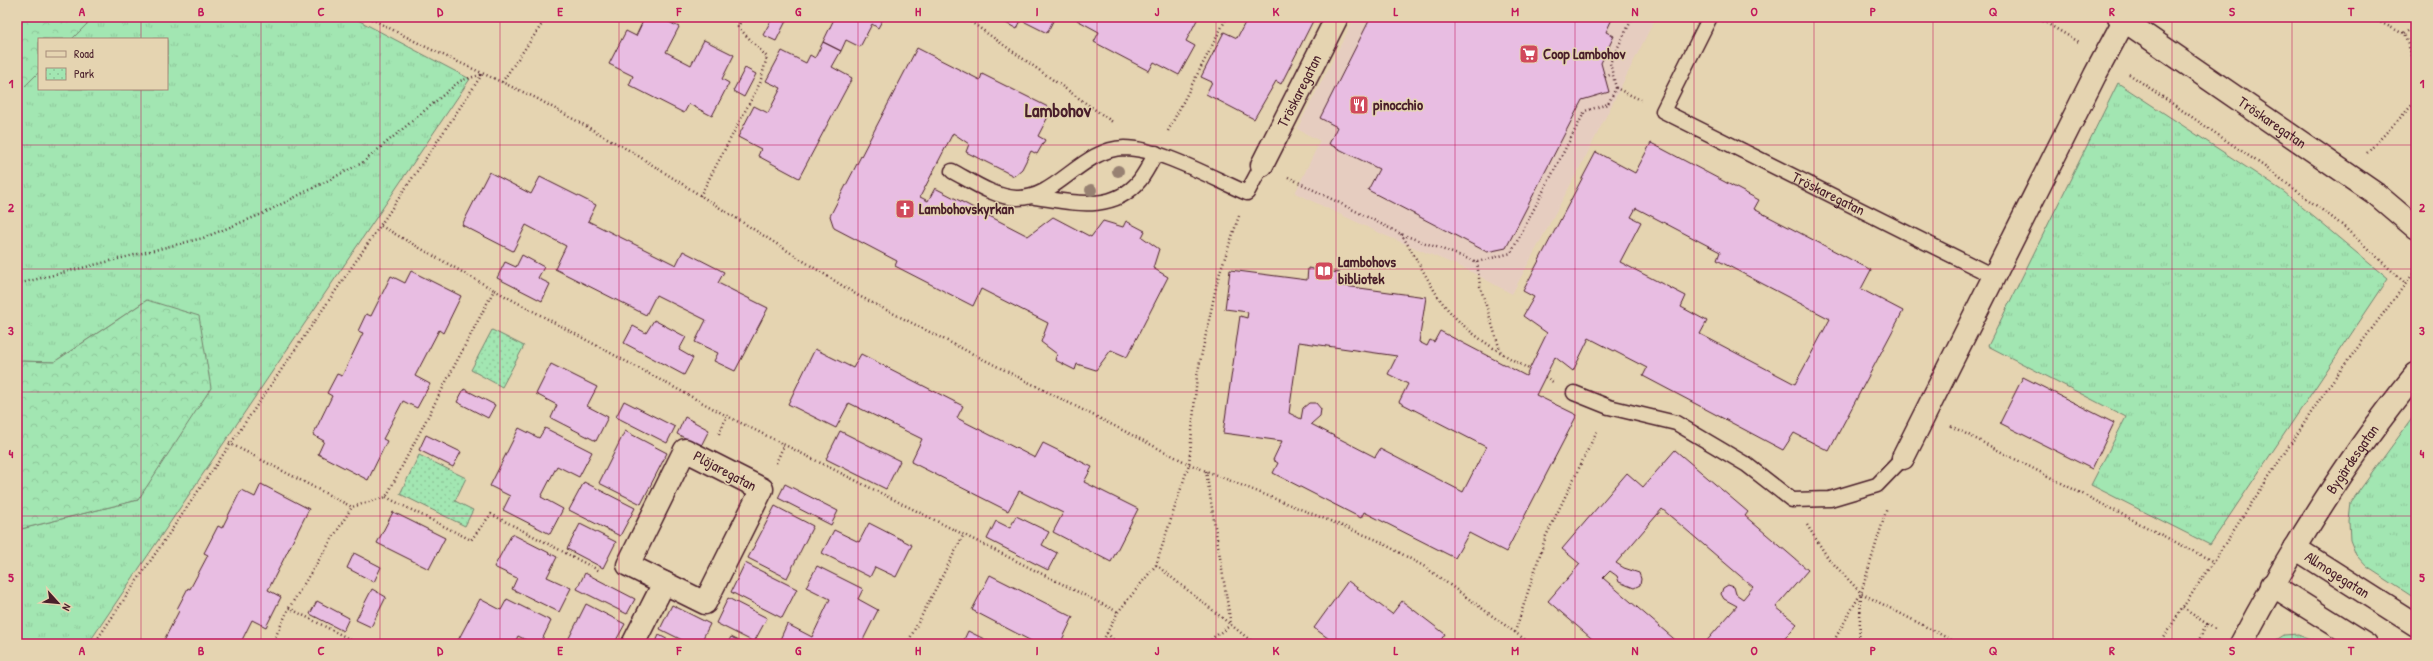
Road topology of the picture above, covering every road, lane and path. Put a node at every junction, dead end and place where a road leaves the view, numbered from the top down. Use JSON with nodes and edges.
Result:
{"nodes":[{"id":1,"x":368,"y":17,"type":"edge"},
{"id":2,"x":547,"y":17,"type":"edge"},
{"id":3,"x":743,"y":17,"type":"edge"},
{"id":4,"x":964,"y":17,"type":"edge"},
{"id":5,"x":1227,"y":17,"type":"edge"},
{"id":6,"x":1337,"y":17,"type":"edge"},
{"id":7,"x":1633,"y":17,"type":"edge"},
{"id":8,"x":1710,"y":17,"type":"edge"},
{"id":9,"x":2036,"y":17,"type":"edge"},
{"id":10,"x":2370,"y":17,"type":"edge"},
{"id":11,"x":2123,"y":18,"type":"edge"},
{"id":12,"x":2416,"y":25,"type":"edge"},
{"id":13,"x":2404,"y":34,"type":"junction"},
{"id":14,"x":2104,"y":57,"type":"junction"},
{"id":15,"x":2416,"y":66,"type":"edge"},
{"id":16,"x":483,"y":73,"type":"junction"},
{"id":17,"x":1612,"y":74,"type":"junction"},
{"id":18,"x":1605,"y":77,"type":"dead end"},
{"id":19,"x":502,"y":82,"type":"junction"},
{"id":20,"x":1616,"y":88,"type":"junction"},
{"id":21,"x":2416,"y":101,"type":"edge"},
{"id":22,"x":1663,"y":111,"type":"junction"},
{"id":23,"x":1118,"y":126,"type":"dead end"},
{"id":24,"x":1156,"y":153,"type":"junction"},
{"id":25,"x":1262,"y":165,"type":"junction"},
{"id":26,"x":952,"y":171,"type":"dead end"},
{"id":27,"x":2348,"y":174,"type":"junction"},
{"id":28,"x":1247,"y":193,"type":"junction"},
{"id":29,"x":700,"y":196,"type":"junction"},
{"id":30,"x":1035,"y":197,"type":"junction"},
{"id":31,"x":381,"y":226,"type":"junction"},
{"id":32,"x":2416,"y":228,"type":"edge"},
{"id":33,"x":1401,"y":234,"type":"junction"},
{"id":34,"x":1477,"y":262,"type":"junction"},
{"id":35,"x":2416,"y":270,"type":"edge"},
{"id":36,"x":1993,"y":276,"type":"junction"},
{"id":37,"x":2405,"y":283,"type":"junction"},
{"id":38,"x":17,"y":284,"type":"edge"},
{"id":39,"x":494,"y":290,"type":"dead end"},
{"id":40,"x":1502,"y":354,"type":"junction"},
{"id":41,"x":1529,"y":369,"type":"dead end"},
{"id":42,"x":2416,"y":374,"type":"edge"},
{"id":43,"x":1574,"y":392,"type":"dead end"},
{"id":44,"x":1609,"y":407,"type":"junction"},
{"id":45,"x":1925,"y":413,"type":"junction"},
{"id":46,"x":229,"y":443,"type":"junction"},
{"id":47,"x":1903,"y":458,"type":"joint"},
{"id":48,"x":1190,"y":464,"type":"junction"},
{"id":49,"x":1206,"y":471,"type":"junction"},
{"id":50,"x":386,"y":497,"type":"dead end"},
{"id":51,"x":1792,"y":500,"type":"junction"},
{"id":52,"x":1889,"y":503,"type":"dead end"},
{"id":53,"x":352,"y":507,"type":"dead end"},
{"id":54,"x":963,"y":536,"type":"dead end"},
{"id":55,"x":2295,"y":548,"type":"junction"},
{"id":56,"x":2214,"y":562,"type":"junction"},
{"id":57,"x":1156,"y":565,"type":"junction"},
{"id":58,"x":608,"y":575,"type":"dead end"},
{"id":59,"x":664,"y":583,"type":"junction"},
{"id":60,"x":2272,"y":585,"type":"junction"},
{"id":61,"x":1861,"y":593,"type":"junction"},
{"id":62,"x":289,"y":608,"type":"dead end"},
{"id":63,"x":2183,"y":608,"type":"junction"},
{"id":64,"x":1231,"y":625,"type":"junction"},
{"id":65,"x":2416,"y":625,"type":"edge"},
{"id":66,"x":1515,"y":632,"type":"junction"},
{"id":67,"x":1107,"y":633,"type":"junction"},
{"id":68,"x":94,"y":644,"type":"edge"},
{"id":69,"x":359,"y":644,"type":"edge"},
{"id":70,"x":633,"y":644,"type":"edge"},
{"id":71,"x":907,"y":644,"type":"edge"},
{"id":72,"x":1101,"y":644,"type":"edge"},
{"id":73,"x":1117,"y":644,"type":"edge"},
{"id":74,"x":1208,"y":644,"type":"edge"},
{"id":75,"x":1255,"y":644,"type":"edge"},
{"id":76,"x":1531,"y":644,"type":"edge"},
{"id":77,"x":1832,"y":644,"type":"edge"},
{"id":78,"x":1859,"y":644,"type":"edge"},
{"id":79,"x":1959,"y":644,"type":"edge"},
{"id":80,"x":2158,"y":644,"type":"edge"},
{"id":81,"x":2197,"y":644,"type":"edge"},
{"id":82,"x":2241,"y":644,"type":"edge"},
{"id":83,"x":2366,"y":644,"type":"edge"}],
"edges":[{"from":1,"to":16,"type":"path"},
{"from":2,"to":19,"type":"path"},
{"from":3,"to":29,"type":"path"},
{"from":4,"to":23,"type":"path"},
{"from":5,"to":24,"type":"path"},
{"from":6,"to":25,"type":"street","name":"Tröskaregatan"},
{"from":7,"to":17,"type":"path"},
{"from":8,"to":22,"type":"lane"},
{"from":9,"to":14,"type":"path"},
{"from":10,"to":13,"type":"path"},
{"from":11,"to":14,"type":"street","name":"Tröskaregatan"},
{"from":11,"to":27,"type":"street","name":"Tröskaregatan"},
{"from":12,"to":13,"type":"path"},
{"from":13,"to":15,"type":"path"},
{"from":14,"to":36,"type":"street","name":"Tröskaregatan"},
{"from":14,"to":37,"type":"path"},
{"from":16,"to":19,"type":"path"},
{"from":16,"to":31,"type":"path"},
{"from":16,"to":38,"type":"path"},
{"from":17,"to":18,"type":"path"},
{"from":17,"to":20,"type":"path"},
{"from":19,"to":29,"type":"path"},
{"from":20,"to":22,"type":"path"},
{"from":20,"to":34,"type":"path"},
{"from":21,"to":27,"type":"path"},
{"from":22,"to":36,"type":"lane","name":"Tröskaregatan"},
{"from":24,"to":28,"type":"lane"},
{"from":24,"to":30,"type":"lane"},
{"from":24,"to":30,"type":"lane"},
{"from":25,"to":28,"type":"lane"},
{"from":25,"to":33,"type":"path"},
{"from":26,"to":30,"type":"lane"},
{"from":27,"to":32,"type":"street","name":"Tröskaregatan"},
{"from":28,"to":48,"type":"path"},
{"from":29,"to":48,"type":"path"},
{"from":31,"to":39,"type":"path"},
{"from":31,"to":46,"type":"path"},
{"from":33,"to":34,"type":"path"},
{"from":33,"to":40,"type":"path"},
{"from":34,"to":40,"type":"path"},
{"from":35,"to":37,"type":"path"},
{"from":36,"to":45,"type":"street","name":"Tröskaregatan"},
{"from":37,"to":56,"type":"path"},
{"from":40,"to":41,"type":"path"},
{"from":42,"to":55,"type":"street","name":"Bygärdesgatan"},
{"from":43,"to":44,"type":"lane"},
{"from":44,"to":51,"type":"lane"},
{"from":44,"to":66,"type":"path"},
{"from":45,"to":47,"type":"street","name":"Tröskaregatan"},
{"from":45,"to":56,"type":"path"},
{"from":46,"to":53,"type":"path"},
{"from":46,"to":68,"type":"path"},
{"from":47,"to":51,"type":"lane"},
{"from":48,"to":49,"type":"path"},
{"from":48,"to":57,"type":"path"},
{"from":49,"to":64,"type":"path"},
{"from":49,"to":66,"type":"path"},
{"from":50,"to":58,"type":"path"},
{"from":51,"to":61,"type":"path"},
{"from":52,"to":61,"type":"path"},
{"from":54,"to":71,"type":"path"},
{"from":55,"to":60,"type":"street","name":"Allmogegatan"},
{"from":55,"to":65,"type":"street","name":"Allmogegatan"},
{"from":56,"to":63,"type":"path"},
{"from":57,"to":64,"type":"path"},
{"from":57,"to":67,"type":"path"},
{"from":59,"to":59,"type":"street","name":"Plöjaregatan"},
{"from":59,"to":70,"type":"street"},
{"from":60,"to":82,"type":"street","name":"Allmogegatan"},
{"from":60,"to":83,"type":"street"},
{"from":61,"to":77,"type":"path"},
{"from":61,"to":78,"type":"path"},
{"from":61,"to":79,"type":"path"},
{"from":62,"to":69,"type":"path"},
{"from":63,"to":80,"type":"path"},
{"from":63,"to":81,"type":"path"},
{"from":64,"to":74,"type":"path"},
{"from":64,"to":75,"type":"path"},
{"from":66,"to":76,"type":"path"},
{"from":67,"to":72,"type":"path"},
{"from":67,"to":73,"type":"path"}]}
